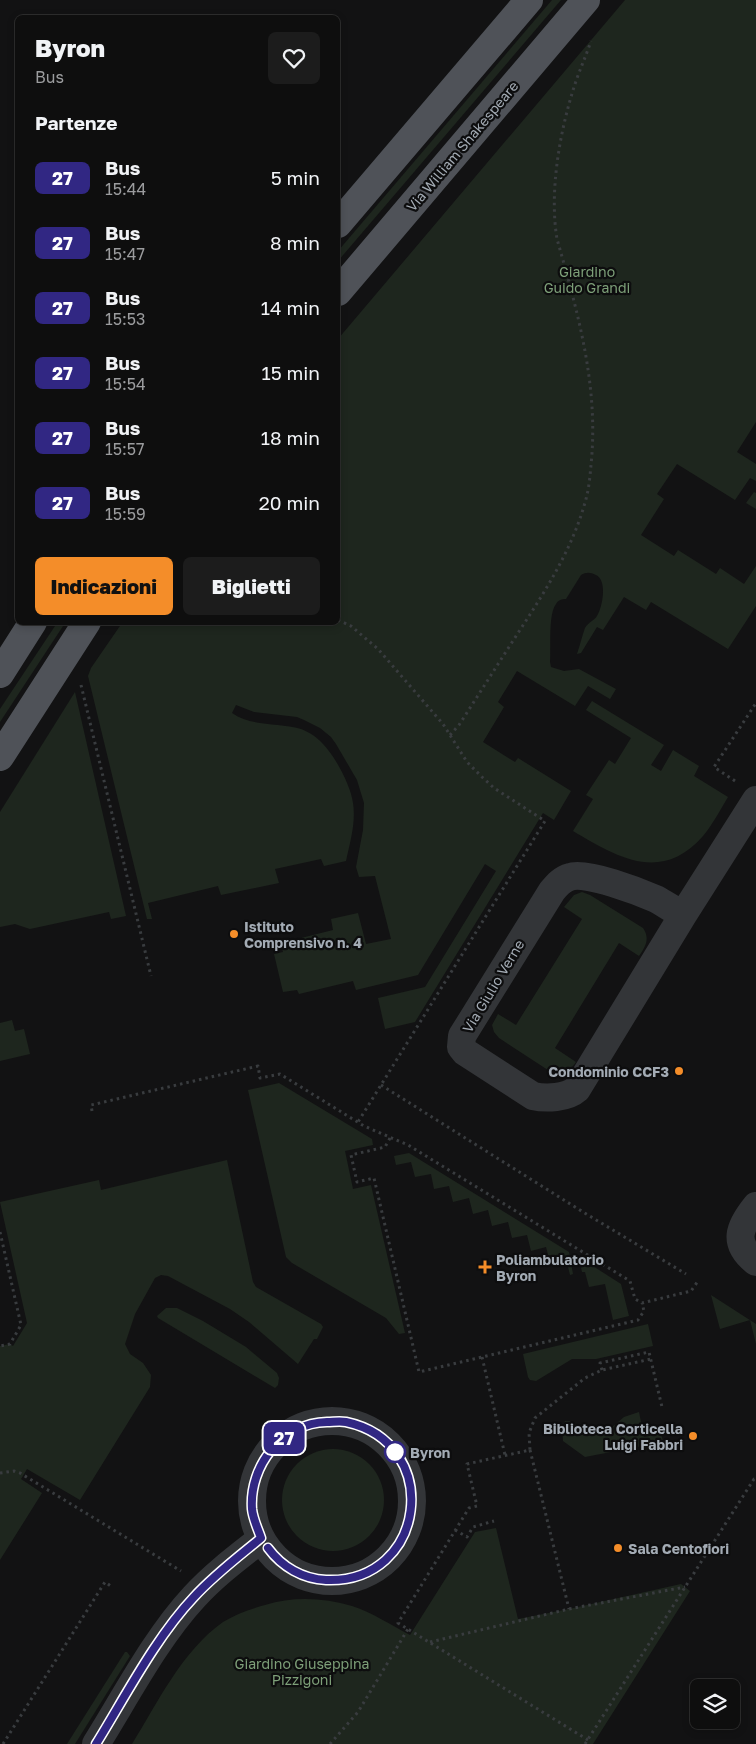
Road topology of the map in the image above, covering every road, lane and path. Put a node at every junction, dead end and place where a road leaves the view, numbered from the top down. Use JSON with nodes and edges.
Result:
{"nodes":[{"id":1,"x":529,"y":0,"type":"edge"},
{"id":2,"x":586,"y":0,"type":"edge"},
{"id":3,"x":590,"y":35,"type":"dead end"},
{"id":4,"x":340,"y":222,"type":"edge"},
{"id":5,"x":340,"y":290,"type":"edge"},
{"id":6,"x":340,"y":621,"type":"edge"},
{"id":7,"x":31,"y":625,"type":"edge"},
{"id":8,"x":85,"y":625,"type":"edge"},
{"id":9,"x":0,"y":674,"type":"edge"},
{"id":10,"x":80,"y":678,"type":"dead end"},
{"id":11,"x":756,"y":703,"type":"edge"},
{"id":12,"x":450,"y":736,"type":"junction"},
{"id":13,"x":0,"y":758,"type":"edge"},
{"id":14,"x":749,"y":793,"type":"edge"},
{"id":15,"x":683,"y":915,"type":"junction"},
{"id":16,"x":151,"y":976,"type":"dead end"},
{"id":17,"x":381,"y":1085,"type":"junction"},
{"id":18,"x":92,"y":1111,"type":"dead end"},
{"id":19,"x":358,"y":1122,"type":"junction"},
{"id":20,"x":390,"y":1138,"type":"junction"},
{"id":21,"x":756,"y":1206,"type":"edge"},
{"id":22,"x":0,"y":1232,"type":"edge"},
{"id":23,"x":756,"y":1262,"type":"edge"},
{"id":24,"x":686,"y":1274,"type":"dead end"},
{"id":25,"x":698,"y":1281,"type":"dead end"},
{"id":26,"x":642,"y":1303,"type":"junction"},
{"id":27,"x":0,"y":1346,"type":"edge"},
{"id":28,"x":482,"y":1357,"type":"junction"},
{"id":29,"x":651,"y":1359,"type":"junction"},
{"id":30,"x":602,"y":1370,"type":"junction"},
{"id":31,"x":662,"y":1406,"type":"dead end"},
{"id":32,"x":530,"y":1450,"type":"junction"},
{"id":33,"x":505,"y":1455,"type":"junction"},
{"id":34,"x":0,"y":1473,"type":"edge"},
{"id":35,"x":756,"y":1478,"type":"edge"},
{"id":36,"x":494,"y":1522,"type":"dead end"},
{"id":37,"x":455,"y":1530,"type":"junction"},
{"id":38,"x":261,"y":1538,"type":"junction"},
{"id":39,"x":183,"y":1572,"type":"dead end"},
{"id":40,"x":112,"y":1587,"type":"dead end"},
{"id":41,"x":685,"y":1587,"type":"junction"},
{"id":42,"x":569,"y":1609,"type":"junction"},
{"id":43,"x":408,"y":1629,"type":"junction"},
{"id":44,"x":429,"y":1642,"type":"junction"},
{"id":45,"x":588,"y":1740,"type":"junction"},
{"id":46,"x":3,"y":1744,"type":"edge"},
{"id":47,"x":96,"y":1744,"type":"edge"},
{"id":48,"x":330,"y":1744,"type":"edge"},
{"id":49,"x":585,"y":1744,"type":"edge"}],
"edges":[{"from":1,"to":4,"type":"main road"},
{"from":2,"to":5,"type":"main road","name":"Via William Shakespeare"},
{"from":3,"to":12,"type":"path"},
{"from":6,"to":12,"type":"path"},
{"from":7,"to":9,"type":"main road"},
{"from":8,"to":13,"type":"main road"},
{"from":10,"to":16,"type":"path"},
{"from":11,"to":14,"type":"path"},
{"from":12,"to":17,"type":"path"},
{"from":14,"to":15,"type":"street","name":"Via Giulio Verne"},
{"from":15,"to":15,"type":"street","name":"Via Giulio Verne"},
{"from":17,"to":19,"type":"path"},
{"from":17,"to":24,"type":"path"},
{"from":18,"to":19,"type":"path"},
{"from":19,"to":20,"type":"path"},
{"from":20,"to":26,"type":"path"},
{"from":20,"to":28,"type":"path"},
{"from":21,"to":23,"type":"street"},
{"from":22,"to":27,"type":"path"},
{"from":25,"to":26,"type":"path"},
{"from":26,"to":28,"type":"path"},
{"from":28,"to":33,"type":"path"},
{"from":29,"to":30,"type":"path"},
{"from":29,"to":30,"type":"path"},
{"from":29,"to":31,"type":"path"},
{"from":30,"to":32,"type":"path"},
{"from":32,"to":33,"type":"path"},
{"from":32,"to":42,"type":"path"},
{"from":33,"to":37,"type":"path"},
{"from":34,"to":39,"type":"path"},
{"from":35,"to":41,"type":"path"},
{"from":36,"to":37,"type":"path"},
{"from":37,"to":43,"type":"path"},
{"from":38,"to":38,"type":"street"},
{"from":38,"to":47,"type":"street"},
{"from":40,"to":46,"type":"path"},
{"from":41,"to":42,"type":"path"},
{"from":41,"to":45,"type":"path"},
{"from":42,"to":44,"type":"path"},
{"from":43,"to":44,"type":"path"},
{"from":43,"to":48,"type":"path"},
{"from":44,"to":45,"type":"path"},
{"from":45,"to":49,"type":"path"}]}
